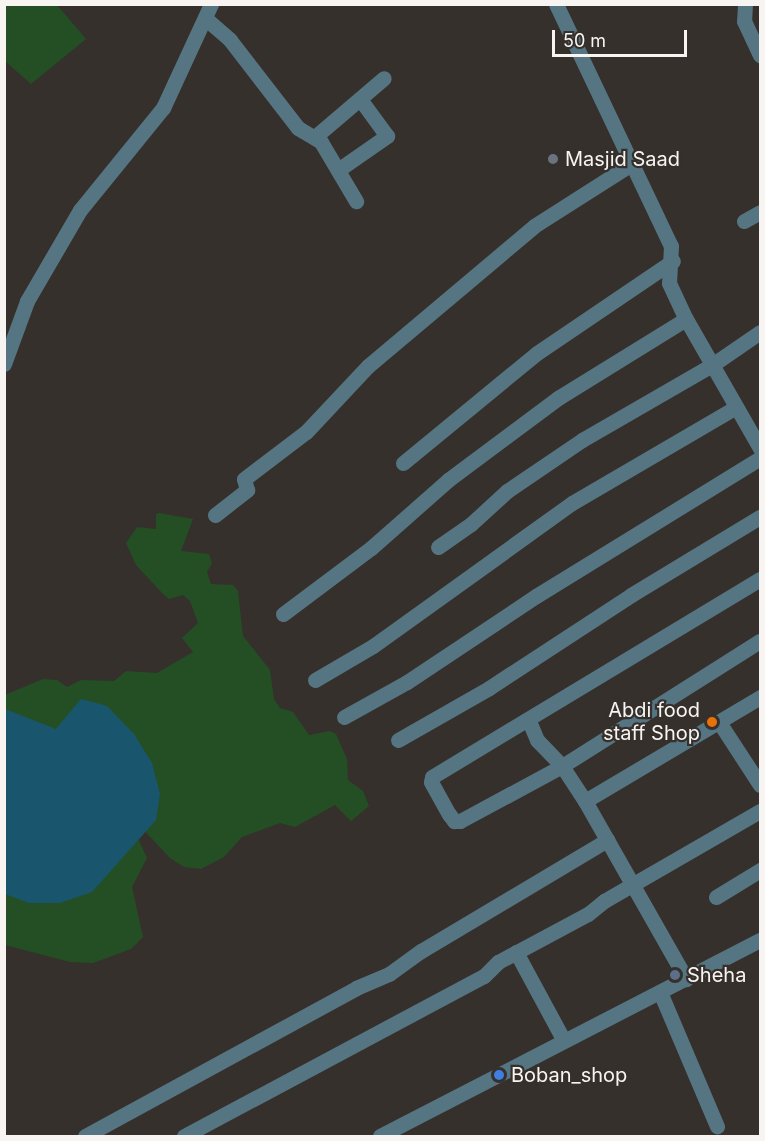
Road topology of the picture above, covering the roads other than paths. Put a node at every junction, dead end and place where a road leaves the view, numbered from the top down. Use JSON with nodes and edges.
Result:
{"nodes":[{"id":1,"x":556,"y":4,"type":"edge"},
{"id":2,"x":745,"y":4,"type":"edge"},
{"id":3,"x":208,"y":11,"type":"edge"},
{"id":4,"x":760,"y":55,"type":"edge"},
{"id":5,"x":384,"y":78,"type":"dead end"},
{"id":6,"x":360,"y":99,"type":"junction"},
{"id":7,"x":315,"y":135,"type":"junction"},
{"id":8,"x":633,"y":163,"type":"junction"},
{"id":9,"x":338,"y":170,"type":"junction"},
{"id":10,"x":356,"y":201,"type":"dead end"},
{"id":11,"x":760,"y":212,"type":"edge"},
{"id":12,"x":744,"y":221,"type":"dead end"},
{"id":13,"x":673,"y":261,"type":"junction"},
{"id":14,"x":686,"y":319,"type":"junction"},
{"id":15,"x":760,"y":332,"type":"edge"},
{"id":16,"x":4,"y":364,"type":"edge"},
{"id":17,"x":712,"y":365,"type":"junction"},
{"id":18,"x":736,"y":407,"type":"junction"},
{"id":19,"x":760,"y":448,"type":"edge"},
{"id":20,"x":760,"y":458,"type":"edge"},
{"id":21,"x":403,"y":463,"type":"dead end"},
{"id":22,"x":215,"y":515,"type":"dead end"},
{"id":23,"x":760,"y":517,"type":"edge"},
{"id":24,"x":438,"y":547,"type":"dead end"},
{"id":25,"x":760,"y":579,"type":"edge"},
{"id":26,"x":283,"y":614,"type":"dead end"},
{"id":27,"x":760,"y":641,"type":"edge"},
{"id":28,"x":315,"y":680,"type":"dead end"},
{"id":29,"x":760,"y":697,"type":"edge"},
{"id":30,"x":344,"y":717,"type":"dead end"},
{"id":31,"x":529,"y":721,"type":"junction"},
{"id":32,"x":719,"y":722,"type":"junction"},
{"id":33,"x":398,"y":740,"type":"dead end"},
{"id":34,"x":562,"y":766,"type":"junction"},
{"id":35,"x":760,"y":785,"type":"edge"},
{"id":36,"x":585,"y":801,"type":"junction"},
{"id":37,"x":760,"y":811,"type":"edge"},
{"id":38,"x":607,"y":840,"type":"junction"},
{"id":39,"x":760,"y":870,"type":"edge"},
{"id":40,"x":633,"y":885,"type":"junction"},
{"id":41,"x":716,"y":897,"type":"dead end"},
{"id":42,"x":760,"y":940,"type":"edge"},
{"id":43,"x":516,"y":952,"type":"junction"},
{"id":44,"x":686,"y":979,"type":"junction"},
{"id":45,"x":660,"y":992,"type":"junction"},
{"id":46,"x":563,"y":1039,"type":"junction"},
{"id":47,"x":717,"y":1126,"type":"dead end"},
{"id":48,"x":85,"y":1137,"type":"edge"},
{"id":49,"x":184,"y":1137,"type":"edge"},
{"id":50,"x":380,"y":1137,"type":"edge"}],
"edges":[{"from":1,"to":8,"type":"street"},
{"from":2,"to":4,"type":"street"},
{"from":3,"to":7,"type":"street"},
{"from":3,"to":16,"type":"street"},
{"from":5,"to":6,"type":"street"},
{"from":6,"to":7,"type":"street"},
{"from":6,"to":9,"type":"street"},
{"from":7,"to":9,"type":"street"},
{"from":8,"to":13,"type":"street"},
{"from":8,"to":22,"type":"street"},
{"from":9,"to":10,"type":"street"},
{"from":11,"to":12,"type":"street"},
{"from":13,"to":14,"type":"street"},
{"from":13,"to":21,"type":"street"},
{"from":14,"to":17,"type":"street"},
{"from":14,"to":26,"type":"street"},
{"from":15,"to":17,"type":"street"},
{"from":17,"to":18,"type":"street"},
{"from":17,"to":24,"type":"street"},
{"from":18,"to":19,"type":"street"},
{"from":18,"to":28,"type":"street"},
{"from":20,"to":30,"type":"street"},
{"from":23,"to":33,"type":"street"},
{"from":25,"to":31,"type":"street"},
{"from":27,"to":34,"type":"street"},
{"from":29,"to":32,"type":"street"},
{"from":31,"to":34,"type":"street"},
{"from":31,"to":34,"type":"street"},
{"from":32,"to":35,"type":"street"},
{"from":32,"to":36,"type":"street"},
{"from":34,"to":36,"type":"street"},
{"from":36,"to":38,"type":"street"},
{"from":37,"to":40,"type":"street"},
{"from":38,"to":40,"type":"street"},
{"from":38,"to":48,"type":"street"},
{"from":39,"to":41,"type":"street"},
{"from":40,"to":43,"type":"street"},
{"from":40,"to":44,"type":"street"},
{"from":42,"to":44,"type":"street"},
{"from":43,"to":46,"type":"street"},
{"from":43,"to":49,"type":"street"},
{"from":44,"to":45,"type":"street"},
{"from":45,"to":46,"type":"street"},
{"from":45,"to":47,"type":"street"},
{"from":46,"to":50,"type":"street"}]}
